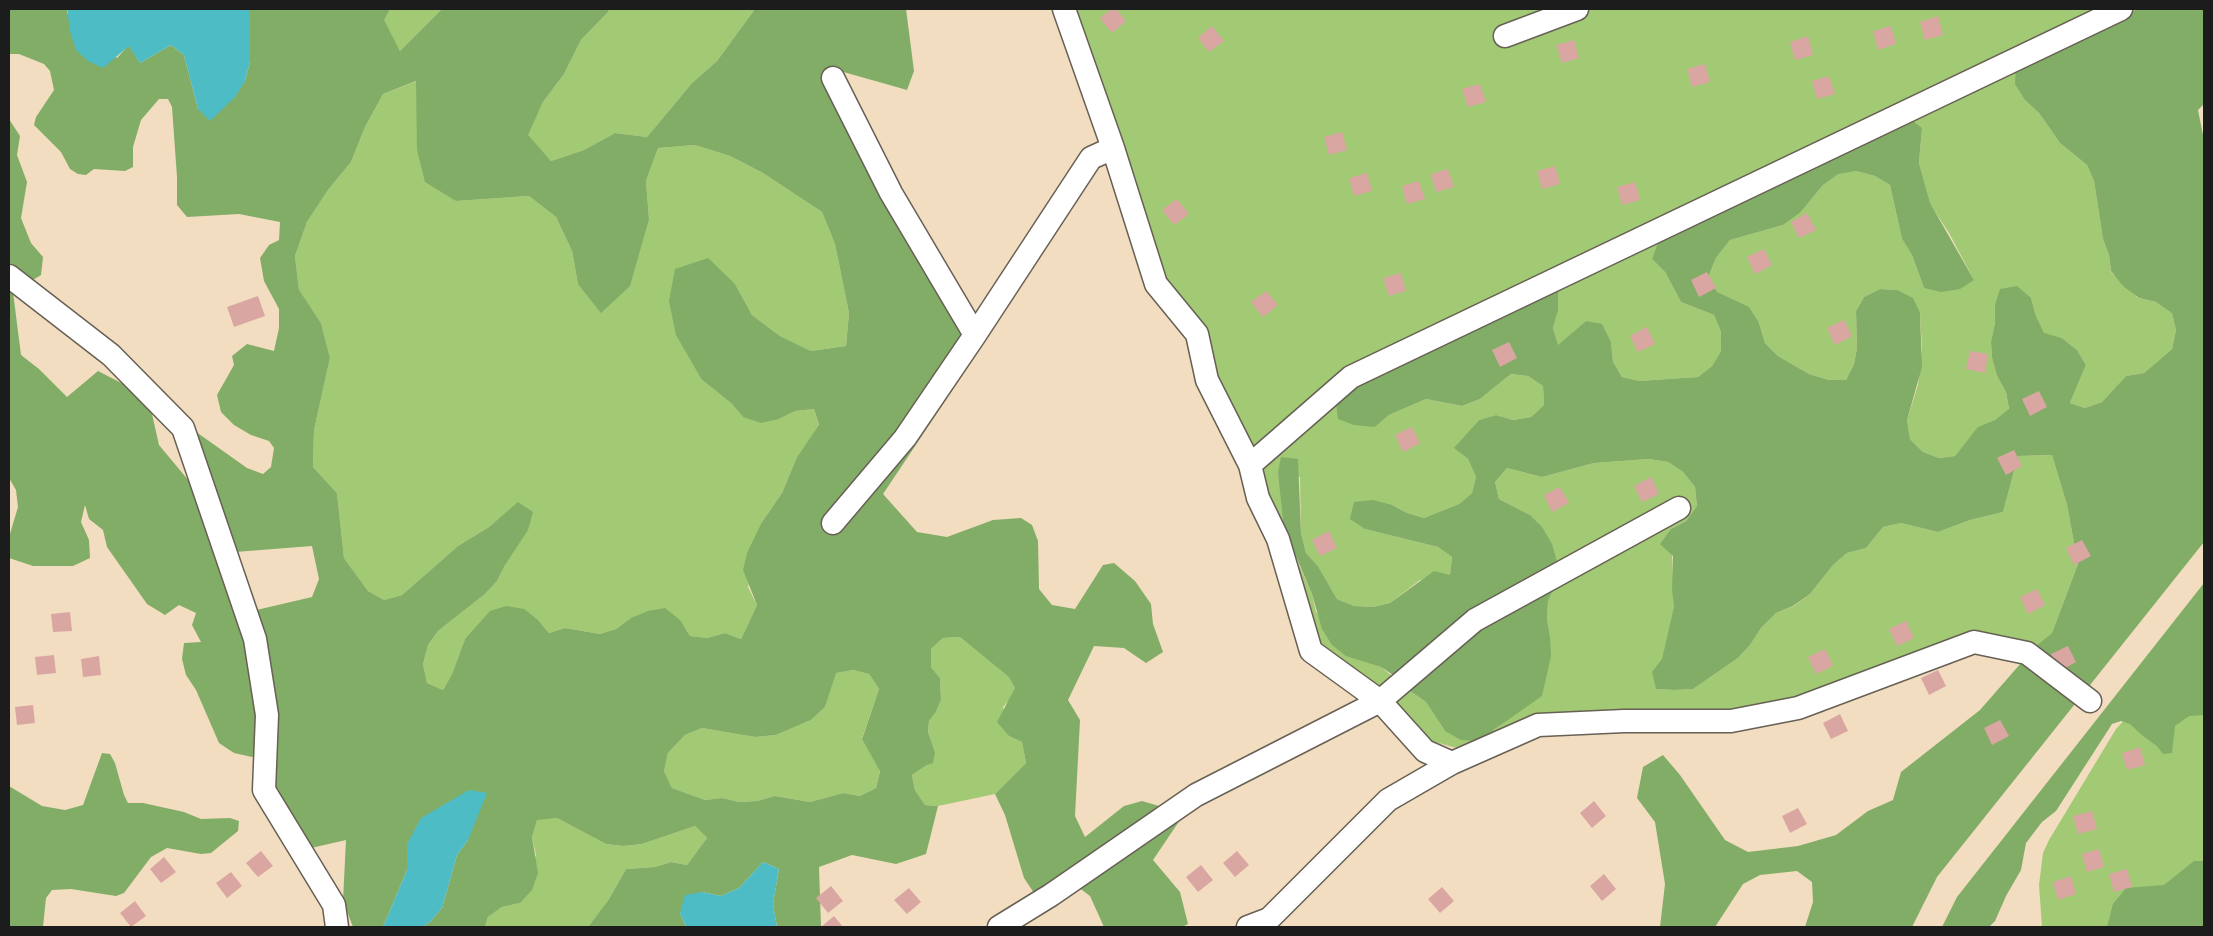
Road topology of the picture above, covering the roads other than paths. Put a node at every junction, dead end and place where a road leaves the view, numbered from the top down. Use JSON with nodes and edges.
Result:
{"nodes":[{"id":1,"x":1064,"y":9,"type":"edge"},
{"id":2,"x":1577,"y":9,"type":"edge"},
{"id":3,"x":2121,"y":9,"type":"edge"},
{"id":4,"x":1505,"y":36,"type":"dead end"},
{"id":5,"x":833,"y":78,"type":"dead end"},
{"id":6,"x":1113,"y":148,"type":"junction"},
{"id":7,"x":9,"y":276,"type":"edge"},
{"id":8,"x":976,"y":335,"type":"junction"},
{"id":9,"x":1250,"y":466,"type":"junction"},
{"id":10,"x":1679,"y":508,"type":"dead end"},
{"id":11,"x":833,"y":523,"type":"dead end"},
{"id":12,"x":1380,"y":701,"type":"junction"},
{"id":13,"x":2090,"y":701,"type":"dead end"},
{"id":14,"x":1452,"y":763,"type":"junction"},
{"id":15,"x":337,"y":927,"type":"edge"},
{"id":16,"x":999,"y":927,"type":"edge"},
{"id":17,"x":1248,"y":927,"type":"edge"}],
"edges":[{"from":1,"to":6,"type":"lane"},
{"from":2,"to":4,"type":"lane"},
{"from":3,"to":9,"type":"lane"},
{"from":5,"to":8,"type":"lane"},
{"from":6,"to":8,"type":"lane"},
{"from":6,"to":9,"type":"lane"},
{"from":7,"to":15,"type":"lane"},
{"from":8,"to":11,"type":"lane"},
{"from":9,"to":12,"type":"lane"},
{"from":10,"to":12,"type":"lane"},
{"from":12,"to":14,"type":"lane"},
{"from":12,"to":16,"type":"lane"},
{"from":13,"to":14,"type":"lane"},
{"from":14,"to":17,"type":"lane"}]}
